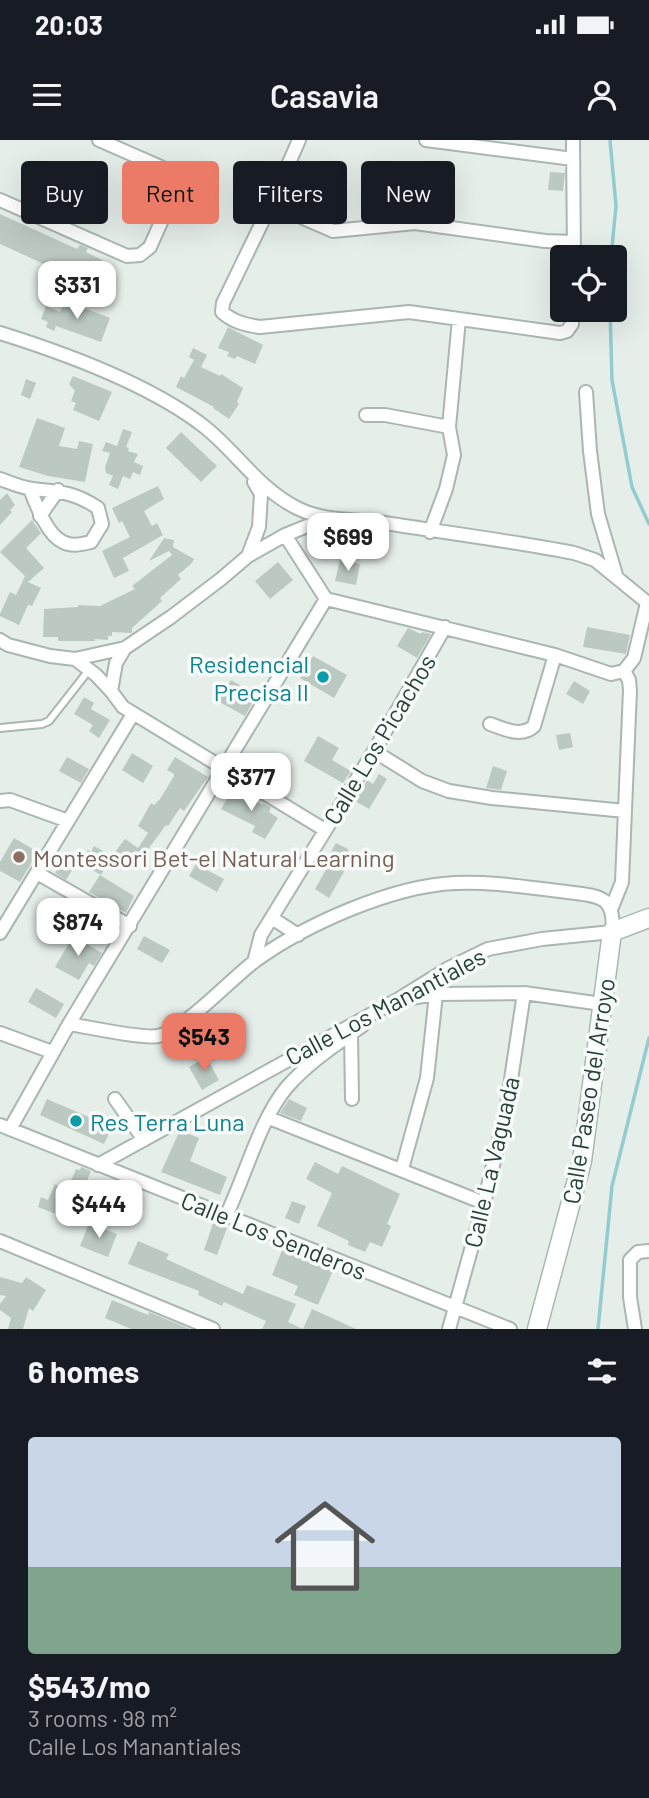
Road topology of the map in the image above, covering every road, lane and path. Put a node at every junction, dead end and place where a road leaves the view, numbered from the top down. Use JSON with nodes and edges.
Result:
{"nodes":[{"id":1,"x":99,"y":140,"type":"edge"},
{"id":2,"x":299,"y":140,"type":"edge"},
{"id":3,"x":426,"y":140,"type":"edge"},
{"id":4,"x":573,"y":140,"type":"edge"},
{"id":5,"x":573,"y":159,"type":"junction"},
{"id":6,"x":290,"y":161,"type":"edge"},
{"id":7,"x":0,"y":200,"type":"edge"},
{"id":8,"x":261,"y":224,"type":"edge"},
{"id":9,"x":317,"y":224,"type":"edge"},
{"id":10,"x":574,"y":242,"type":"joint"},
{"id":11,"x":459,"y":319,"type":"junction"},
{"id":12,"x":572,"y":322,"type":"edge"},
{"id":13,"x":0,"y":333,"type":"edge"},
{"id":14,"x":586,"y":392,"type":"dead end"},
{"id":15,"x":366,"y":415,"type":"dead end"},
{"id":16,"x":449,"y":427,"type":"junction"},
{"id":17,"x":247,"y":470,"type":"junction"},
{"id":18,"x":0,"y":479,"type":"edge"},
{"id":19,"x":30,"y":489,"type":"junction"},
{"id":20,"x":58,"y":491,"type":"junction"},
{"id":21,"x":40,"y":516,"type":"junction"},
{"id":22,"x":327,"y":518,"type":"junction"},
{"id":23,"x":430,"y":531,"type":"junction"},
{"id":24,"x":285,"y":535,"type":"junction"},
{"id":25,"x":248,"y":556,"type":"junction"},
{"id":26,"x":616,"y":575,"type":"junction"},
{"id":27,"x":326,"y":599,"type":"junction"},
{"id":28,"x":648,"y":603,"type":"edge"},
{"id":29,"x":445,"y":627,"type":"junction"},
{"id":30,"x":0,"y":640,"type":"edge"},
{"id":31,"x":125,"y":649,"type":"junction"},
{"id":32,"x":555,"y":655,"type":"junction"},
{"id":33,"x":75,"y":659,"type":"junction"},
{"id":34,"x":89,"y":670,"type":"junction"},
{"id":35,"x":624,"y":671,"type":"junction"},
{"id":36,"x":111,"y":691,"type":"junction"},
{"id":37,"x":133,"y":714,"type":"junction"},
{"id":38,"x":490,"y":724,"type":"dead end"},
{"id":39,"x":0,"y":728,"type":"edge"},
{"id":40,"x":374,"y":751,"type":"junction"},
{"id":41,"x":225,"y":768,"type":"junction"},
{"id":42,"x":0,"y":801,"type":"edge"},
{"id":43,"x":625,"y":811,"type":"junction"},
{"id":44,"x":68,"y":821,"type":"junction"},
{"id":45,"x":325,"y":830,"type":"junction"},
{"id":46,"x":37,"y":873,"type":"junction"},
{"id":47,"x":611,"y":907,"type":"junction"},
{"id":48,"x":272,"y":918,"type":"junction"},
{"id":49,"x":649,"y":918,"type":"edge"},
{"id":50,"x":130,"y":926,"type":"junction"},
{"id":51,"x":612,"y":932,"type":"junction"},
{"id":52,"x":0,"y":933,"type":"edge"},
{"id":53,"x":298,"y":935,"type":"junction"},
{"id":54,"x":254,"y":962,"type":"junction"},
{"id":55,"x":524,"y":993,"type":"junction"},
{"id":56,"x":436,"y":994,"type":"junction"},
{"id":57,"x":397,"y":1000,"type":"junction"},
{"id":58,"x":602,"y":1003,"type":"junction"},
{"id":59,"x":69,"y":1024,"type":"junction"},
{"id":60,"x":0,"y":1033,"type":"edge"},
{"id":61,"x":351,"y":1034,"type":"junction"},
{"id":62,"x":52,"y":1052,"type":"junction"},
{"id":63,"x":352,"y":1098,"type":"dead end"},
{"id":64,"x":115,"y":1099,"type":"dead end"},
{"id":65,"x":269,"y":1118,"type":"junction"},
{"id":66,"x":5,"y":1127,"type":"edge"},
{"id":67,"x":144,"y":1140,"type":"junction"},
{"id":68,"x":98,"y":1165,"type":"junction"},
{"id":69,"x":402,"y":1169,"type":"junction"},
{"id":70,"x":484,"y":1203,"type":"junction"},
{"id":71,"x":226,"y":1216,"type":"junction"},
{"id":72,"x":0,"y":1241,"type":"edge"},
{"id":73,"x":649,"y":1251,"type":"edge"},
{"id":74,"x":456,"y":1308,"type":"junction"},
{"id":75,"x":213,"y":1329,"type":"edge"},
{"id":76,"x":449,"y":1329,"type":"edge"},
{"id":77,"x":510,"y":1329,"type":"edge"},
{"id":78,"x":537,"y":1329,"type":"edge"},
{"id":79,"x":635,"y":1329,"type":"edge"}],
"edges":[{"from":1,"to":7,"type":"street"},
{"from":2,"to":6,"type":"street"},
{"from":3,"to":5,"type":"street"},
{"from":4,"to":5,"type":"street"},
{"from":5,"to":10,"type":"street"},
{"from":8,"to":11,"type":"street"},
{"from":9,"to":10,"type":"street"},
{"from":11,"to":12,"type":"street"},
{"from":11,"to":16,"type":"street"},
{"from":13,"to":17,"type":"street"},
{"from":14,"to":26,"type":"street"},
{"from":15,"to":16,"type":"street"},
{"from":16,"to":23,"type":"street"},
{"from":17,"to":22,"type":"street"},
{"from":17,"to":25,"type":"street"},
{"from":18,"to":19,"type":"street"},
{"from":19,"to":20,"type":"street"},
{"from":19,"to":21,"type":"street"},
{"from":20,"to":21,"type":"street"},
{"from":20,"to":21,"type":"street"},
{"from":22,"to":23,"type":"street"},
{"from":22,"to":24,"type":"street"},
{"from":23,"to":26,"type":"street"},
{"from":24,"to":25,"type":"street"},
{"from":24,"to":27,"type":"street"},
{"from":25,"to":31,"type":"street"},
{"from":26,"to":28,"type":"street"},
{"from":27,"to":29,"type":"street"},
{"from":27,"to":41,"type":"street"},
{"from":28,"to":35,"type":"street"},
{"from":29,"to":32,"type":"street"},
{"from":29,"to":40,"type":"street","name":"Calle Los Picachos"},
{"from":30,"to":33,"type":"street"},
{"from":31,"to":33,"type":"street"},
{"from":31,"to":36,"type":"street"},
{"from":32,"to":35,"type":"street"},
{"from":32,"to":38,"type":"street"},
{"from":33,"to":34,"type":"street"},
{"from":34,"to":36,"type":"street"},
{"from":34,"to":39,"type":"lane"},
{"from":35,"to":43,"type":"street"},
{"from":36,"to":37,"type":"street"},
{"from":37,"to":41,"type":"street"},
{"from":37,"to":44,"type":"street"},
{"from":40,"to":43,"type":"street"},
{"from":40,"to":45,"type":"street","name":"Calle Los Picachos"},
{"from":41,"to":45,"type":"street"},
{"from":41,"to":50,"type":"street"},
{"from":42,"to":44,"type":"street"},
{"from":43,"to":47,"type":"street"},
{"from":44,"to":46,"type":"street"},
{"from":45,"to":48,"type":"street","name":"Calle Los Picachos"},
{"from":46,"to":50,"type":"street"},
{"from":46,"to":52,"type":"street"},
{"from":47,"to":51,"type":"street"},
{"from":47,"to":53,"type":"street"},
{"from":48,"to":53,"type":"street"},
{"from":48,"to":54,"type":"street","name":"Calle Los Picachos"},
{"from":49,"to":51,"type":"main road"},
{"from":50,"to":59,"type":"street"},
{"from":51,"to":57,"type":"street","name":"Calle Los Manantiales"},
{"from":51,"to":58,"type":"main road","name":"Calle Paseo del Arroyo"},
{"from":53,"to":54,"type":"street"},
{"from":54,"to":59,"type":"street"},
{"from":55,"to":56,"type":"street"},
{"from":55,"to":58,"type":"street"},
{"from":55,"to":70,"type":"street","name":"Calle La Vaguada"},
{"from":56,"to":57,"type":"street"},
{"from":56,"to":69,"type":"street"},
{"from":57,"to":61,"type":"street"},
{"from":57,"to":67,"type":"street","name":"Calle Los Manantiales"},
{"from":58,"to":78,"type":"main road","name":"Calle Paseo del Arroyo"},
{"from":59,"to":62,"type":"street"},
{"from":60,"to":62,"type":"street"},
{"from":61,"to":63,"type":"street"},
{"from":61,"to":65,"type":"street"},
{"from":62,"to":66,"type":"street"},
{"from":64,"to":67,"type":"street"},
{"from":65,"to":69,"type":"street"},
{"from":65,"to":71,"type":"street"},
{"from":66,"to":68,"type":"street","name":"Calle Los Senderos"},
{"from":67,"to":68,"type":"street","name":"Calle Los Manantiales"},
{"from":68,"to":71,"type":"street","name":"Calle Los Senderos"},
{"from":69,"to":70,"type":"street"},
{"from":70,"to":74,"type":"street","name":"Calle La Vaguada"},
{"from":71,"to":74,"type":"street","name":"Calle Los Senderos"},
{"from":72,"to":75,"type":"street"},
{"from":73,"to":79,"type":"street"},
{"from":74,"to":76,"type":"street","name":"Calle La Vaguada"},
{"from":74,"to":77,"type":"street","name":"Calle Los Senderos"}]}
